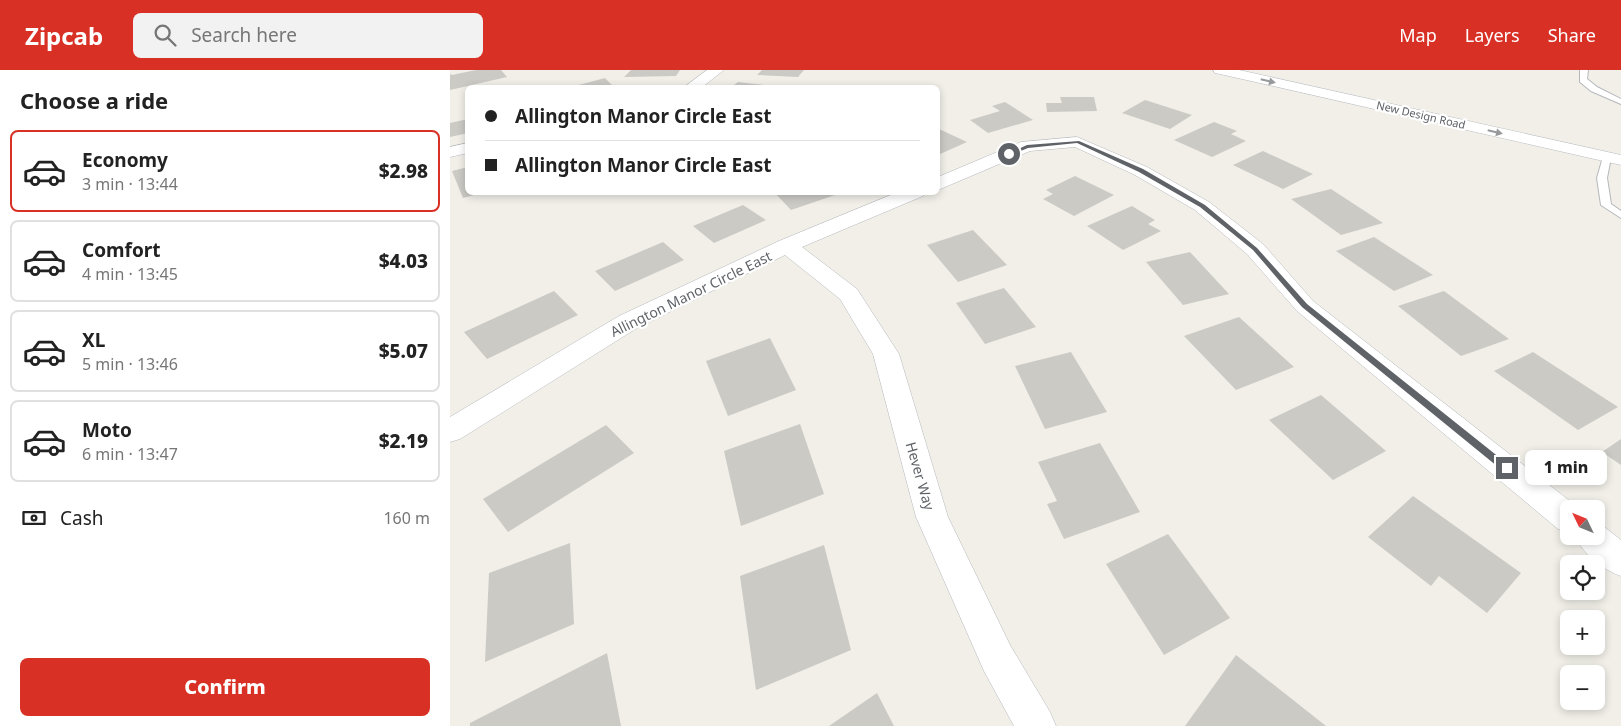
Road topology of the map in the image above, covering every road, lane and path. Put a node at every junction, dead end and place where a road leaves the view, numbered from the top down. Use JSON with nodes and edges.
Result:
{"nodes":[{"id":1,"x":717,"y":70,"type":"edge"},
{"id":2,"x":1220,"y":70,"type":"edge"},
{"id":3,"x":1277,"y":70,"type":"edge"},
{"id":4,"x":1584,"y":70,"type":"edge"},
{"id":5,"x":694,"y":85,"type":"edge"},
{"id":6,"x":1621,"y":102,"type":"edge"},
{"id":7,"x":1497,"y":116,"type":"dead end"},
{"id":8,"x":465,"y":149,"type":"edge"},
{"id":9,"x":450,"y":152,"type":"edge"},
{"id":10,"x":1614,"y":158,"type":"edge"},
{"id":11,"x":940,"y":183,"type":"edge"},
{"id":12,"x":909,"y":195,"type":"edge"},
{"id":13,"x":1621,"y":215,"type":"edge"},
{"id":14,"x":787,"y":246,"type":"junction"},
{"id":15,"x":450,"y":431,"type":"edge"},
{"id":16,"x":1560,"y":512,"type":"edge"},
{"id":17,"x":1602,"y":545,"type":"edge"},
{"id":18,"x":1621,"y":561,"type":"edge"},
{"id":19,"x":1036,"y":726,"type":"edge"}],
"edges":[{"from":1,"to":5,"type":"street"},
{"from":2,"to":10,"type":"street","name":"New Design Road","one_way":true},
{"from":3,"to":7,"type":"street","name":"New Design Road"},
{"from":4,"to":6,"type":"lane"},
{"from":8,"to":9,"type":"street"},
{"from":10,"to":13,"type":"lane"},
{"from":11,"to":16,"type":"street"},
{"from":12,"to":14,"type":"street","name":"Allington Manor Circle East"},
{"from":14,"to":15,"type":"street","name":"Allington Manor Circle East"},
{"from":14,"to":19,"type":"street","name":"Hever Way"},
{"from":17,"to":18,"type":"street"}]}
